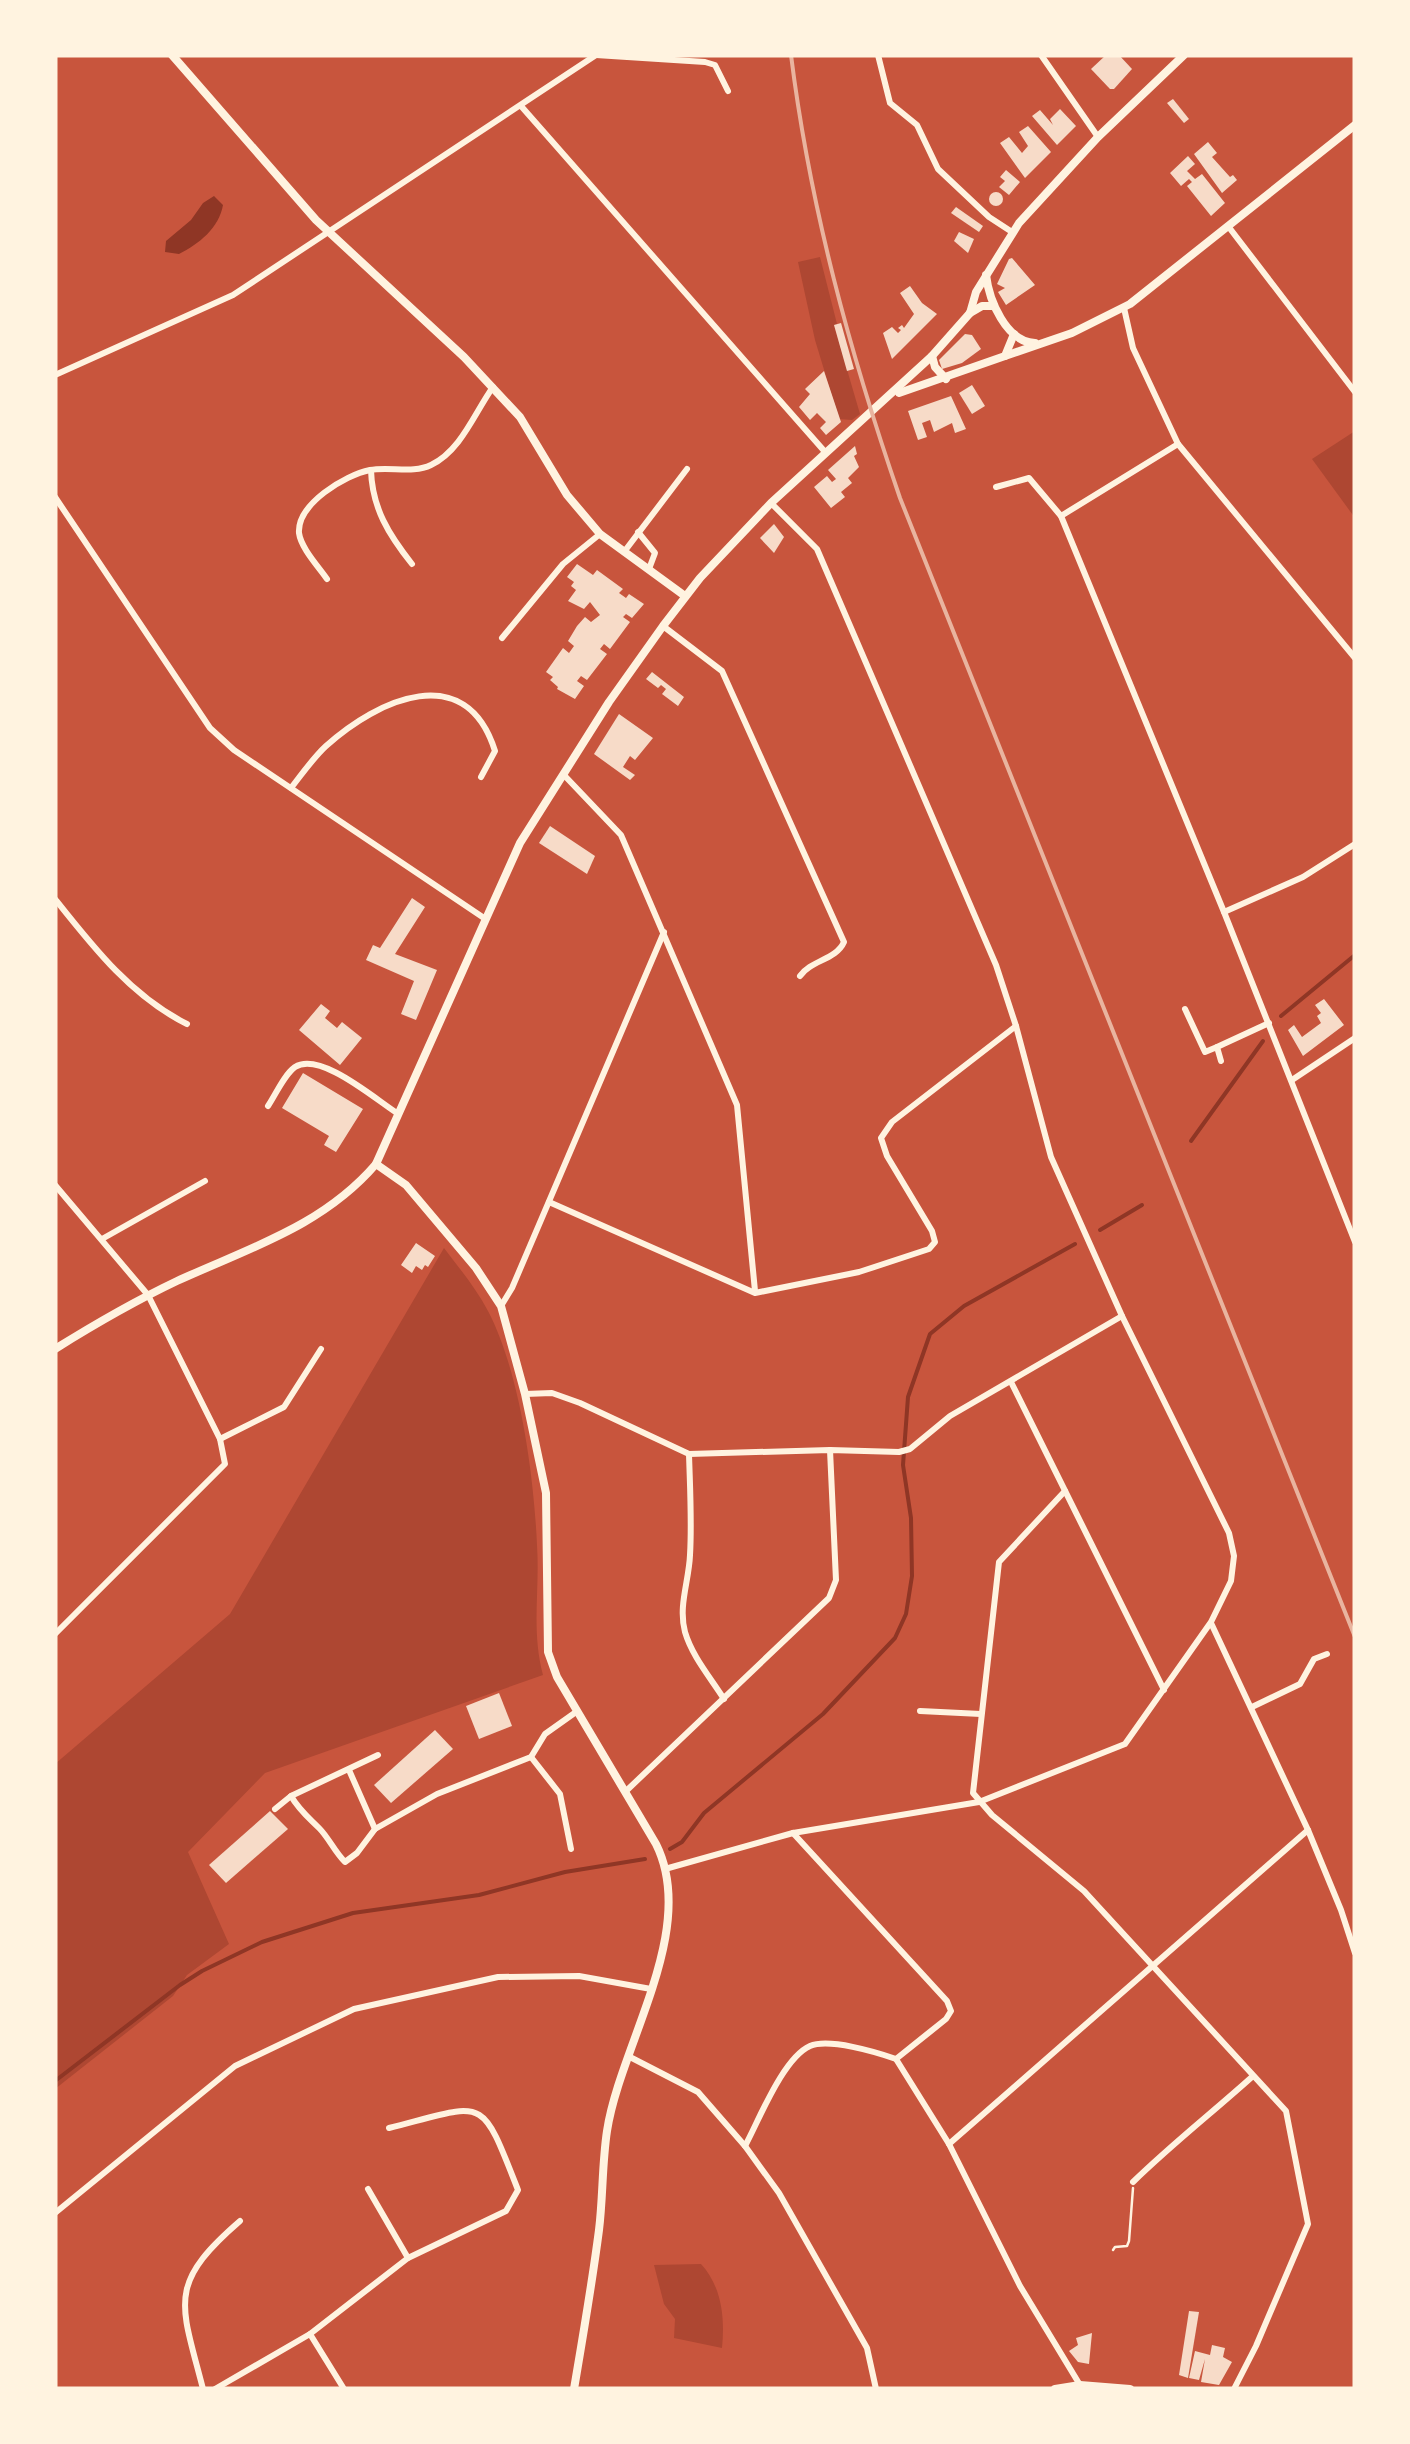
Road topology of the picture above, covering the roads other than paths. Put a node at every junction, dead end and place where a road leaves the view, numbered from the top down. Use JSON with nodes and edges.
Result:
{"nodes":[{"id":1,"x":172,"y":55,"type":"edge"},
{"id":2,"x":596,"y":55,"type":"edge"},
{"id":3,"x":878,"y":55,"type":"edge"},
{"id":4,"x":1041,"y":55,"type":"edge"},
{"id":5,"x":1184,"y":55,"type":"edge"},
{"id":6,"x":728,"y":91,"type":"dead end"},
{"id":7,"x":522,"y":106,"type":"junction"},
{"id":8,"x":1355,"y":125,"type":"edge"},
{"id":9,"x":1098,"y":137,"type":"junction"},
{"id":10,"x":1228,"y":226,"type":"junction"},
{"id":11,"x":329,"y":232,"type":"junction"},
{"id":12,"x":1012,"y":232,"type":"junction"},
{"id":13,"x":986,"y":276,"type":"junction"},
{"id":14,"x":994,"y":306,"type":"junction"},
{"id":15,"x":1124,"y":308,"type":"junction"},
{"id":16,"x":970,"y":313,"type":"junction"},
{"id":17,"x":1014,"y":334,"type":"junction"},
{"id":18,"x":1049,"y":342,"type":"junction"},
{"id":19,"x":932,"y":356,"type":"junction"},
{"id":20,"x":1004,"y":356,"type":"junction"},
{"id":21,"x":55,"y":376,"type":"edge"},
{"id":22,"x":946,"y":379,"type":"junction"},
{"id":23,"x":492,"y":387,"type":"junction"},
{"id":24,"x":1355,"y":392,"type":"edge"},
{"id":25,"x":894,"y":394,"type":"junction"},
{"id":26,"x":1178,"y":444,"type":"junction"},
{"id":27,"x":826,"y":453,"type":"junction"},
{"id":28,"x":687,"y":469,"type":"dead end"},
{"id":29,"x":371,"y":470,"type":"junction"},
{"id":30,"x":996,"y":487,"type":"dead end"},
{"id":31,"x":55,"y":497,"type":"edge"},
{"id":32,"x":771,"y":502,"type":"junction"},
{"id":33,"x":1061,"y":516,"type":"junction"},
{"id":34,"x":638,"y":532,"type":"junction"},
{"id":35,"x":600,"y":534,"type":"junction"},
{"id":36,"x":624,"y":552,"type":"junction"},
{"id":37,"x":412,"y":564,"type":"dead end"},
{"id":38,"x":649,"y":569,"type":"junction"},
{"id":39,"x":327,"y":579,"type":"dead end"},
{"id":40,"x":685,"y":596,"type":"junction"},
{"id":41,"x":662,"y":626,"type":"junction"},
{"id":42,"x":502,"y":638,"type":"dead end"},
{"id":43,"x":1355,"y":658,"type":"edge"},
{"id":44,"x":563,"y":774,"type":"junction"},
{"id":45,"x":481,"y":776,"type":"dead end"},
{"id":46,"x":291,"y":788,"type":"junction"},
{"id":47,"x":1355,"y":844,"type":"edge"},
{"id":48,"x":55,"y":899,"type":"edge"},
{"id":49,"x":1224,"y":912,"type":"junction"},
{"id":50,"x":484,"y":918,"type":"junction"},
{"id":51,"x":664,"y":932,"type":"junction"},
{"id":52,"x":800,"y":976,"type":"dead end"},
{"id":53,"x":1186,"y":1008,"type":"dead end"},
{"id":54,"x":1269,"y":1023,"type":"junction"},
{"id":55,"x":187,"y":1024,"type":"dead end"},
{"id":56,"x":1016,"y":1026,"type":"junction"},
{"id":57,"x":1355,"y":1038,"type":"edge"},
{"id":58,"x":1216,"y":1047,"type":"junction"},
{"id":59,"x":1221,"y":1060,"type":"dead end"},
{"id":60,"x":1292,"y":1080,"type":"junction"},
{"id":61,"x":268,"y":1106,"type":"dead end"},
{"id":62,"x":397,"y":1114,"type":"junction"},
{"id":63,"x":376,"y":1164,"type":"junction"},
{"id":64,"x":205,"y":1181,"type":"dead end"},
{"id":65,"x":55,"y":1185,"type":"edge"},
{"id":66,"x":549,"y":1202,"type":"junction"},
{"id":67,"x":1352,"y":1226,"type":"edge"},
{"id":68,"x":102,"y":1239,"type":"junction"},
{"id":69,"x":1355,"y":1242,"type":"edge"},
{"id":70,"x":755,"y":1293,"type":"junction"},
{"id":71,"x":148,"y":1294,"type":"junction"},
{"id":72,"x":501,"y":1306,"type":"junction"},
{"id":73,"x":1122,"y":1316,"type":"junction"},
{"id":74,"x":55,"y":1349,"type":"edge"},
{"id":75,"x":321,"y":1349,"type":"dead end"},
{"id":76,"x":1011,"y":1382,"type":"junction"},
{"id":77,"x":525,"y":1394,"type":"junction"},
{"id":78,"x":220,"y":1439,"type":"junction"},
{"id":79,"x":830,"y":1450,"type":"junction"},
{"id":80,"x":689,"y":1454,"type":"junction"},
{"id":81,"x":1064,"y":1491,"type":"junction"},
{"id":82,"x":1211,"y":1622,"type":"junction"},
{"id":83,"x":55,"y":1634,"type":"edge"},
{"id":84,"x":1327,"y":1654,"type":"dead end"},
{"id":85,"x":1164,"y":1690,"type":"junction"},
{"id":86,"x":724,"y":1698,"type":"junction"},
{"id":87,"x":1252,"y":1707,"type":"junction"},
{"id":88,"x":920,"y":1711,"type":"dead end"},
{"id":89,"x":576,"y":1712,"type":"junction"},
{"id":90,"x":981,"y":1714,"type":"junction"},
{"id":91,"x":378,"y":1755,"type":"dead end"},
{"id":92,"x":531,"y":1757,"type":"junction"},
{"id":93,"x":348,"y":1770,"type":"junction"},
{"id":94,"x":625,"y":1792,"type":"junction"},
{"id":95,"x":291,"y":1796,"type":"junction"},
{"id":96,"x":979,"y":1802,"type":"junction"},
{"id":97,"x":274,"y":1809,"type":"dead end"},
{"id":98,"x":375,"y":1830,"type":"junction"},
{"id":99,"x":1308,"y":1830,"type":"junction"},
{"id":100,"x":794,"y":1833,"type":"junction"},
{"id":101,"x":570,"y":1849,"type":"dead end"},
{"id":102,"x":665,"y":1869,"type":"junction"},
{"id":103,"x":1355,"y":1953,"type":"edge"},
{"id":104,"x":1154,"y":1966,"type":"junction"},
{"id":105,"x":651,"y":1989,"type":"junction"},
{"id":106,"x":626,"y":2055,"type":"junction"},
{"id":107,"x":896,"y":2059,"type":"junction"},
{"id":108,"x":1253,"y":2076,"type":"junction"},
{"id":109,"x":389,"y":2128,"type":"dead end"},
{"id":110,"x":950,"y":2144,"type":"junction"},
{"id":111,"x":745,"y":2146,"type":"junction"},
{"id":112,"x":1133,"y":2182,"type":"road end"},
{"id":113,"x":368,"y":2188,"type":"dead end"},
{"id":114,"x":55,"y":2212,"type":"edge"},
{"id":115,"x":240,"y":2221,"type":"dead end"},
{"id":116,"x":408,"y":2258,"type":"junction"},
{"id":117,"x":310,"y":2334,"type":"junction"},
{"id":118,"x":1080,"y":2385,"type":"junction"},
{"id":119,"x":1061,"y":2388,"type":"edge"},
{"id":120,"x":203,"y":2389,"type":"edge"},
{"id":121,"x":214,"y":2389,"type":"edge"},
{"id":122,"x":344,"y":2389,"type":"edge"},
{"id":123,"x":574,"y":2389,"type":"edge"},
{"id":124,"x":876,"y":2389,"type":"edge"},
{"id":125,"x":1130,"y":2389,"type":"edge"},
{"id":126,"x":1234,"y":2389,"type":"edge"}],
"edges":[{"from":1,"to":11,"type":"street"},
{"from":2,"to":6,"type":"street"},
{"from":2,"to":7,"type":"street"},
{"from":3,"to":12,"type":"street"},
{"from":4,"to":9,"type":"street"},
{"from":5,"to":9,"type":"street"},
{"from":7,"to":11,"type":"street"},
{"from":7,"to":27,"type":"street"},
{"from":8,"to":10,"type":"street"},
{"from":9,"to":12,"type":"street"},
{"from":10,"to":15,"type":"street"},
{"from":10,"to":24,"type":"street"},
{"from":11,"to":21,"type":"street"},
{"from":11,"to":23,"type":"street"},
{"from":12,"to":13,"type":"street"},
{"from":13,"to":14,"type":"street"},
{"from":13,"to":16,"type":"street"},
{"from":14,"to":16,"type":"street"},
{"from":14,"to":17,"type":"street"},
{"from":15,"to":18,"type":"street"},
{"from":15,"to":26,"type":"street"},
{"from":16,"to":19,"type":"street"},
{"from":17,"to":18,"type":"street"},
{"from":17,"to":20,"type":"street"},
{"from":18,"to":20,"type":"street"},
{"from":19,"to":22,"type":"street"},
{"from":19,"to":25,"type":"street"},
{"from":20,"to":22,"type":"street"},
{"from":22,"to":25,"type":"street"},
{"from":23,"to":29,"type":"street"},
{"from":23,"to":35,"type":"street"},
{"from":25,"to":27,"type":"street"},
{"from":26,"to":33,"type":"street"},
{"from":26,"to":43,"type":"street"},
{"from":27,"to":32,"type":"street"},
{"from":28,"to":34,"type":"street"},
{"from":29,"to":37,"type":"street"},
{"from":29,"to":39,"type":"street"},
{"from":30,"to":33,"type":"street"},
{"from":31,"to":46,"type":"street"},
{"from":32,"to":40,"type":"street"},
{"from":32,"to":56,"type":"street"},
{"from":33,"to":49,"type":"street"},
{"from":34,"to":36,"type":"street"},
{"from":34,"to":38,"type":"street"},
{"from":35,"to":36,"type":"street"},
{"from":35,"to":42,"type":"street"},
{"from":36,"to":38,"type":"street"},
{"from":38,"to":40,"type":"street"},
{"from":40,"to":41,"type":"street"},
{"from":41,"to":44,"type":"street"},
{"from":41,"to":52,"type":"street"},
{"from":44,"to":50,"type":"street"},
{"from":44,"to":51,"type":"street"},
{"from":45,"to":46,"type":"street"},
{"from":46,"to":50,"type":"street"},
{"from":47,"to":49,"type":"street"},
{"from":48,"to":55,"type":"street"},
{"from":49,"to":54,"type":"street"},
{"from":50,"to":62,"type":"street"},
{"from":51,"to":66,"type":"street"},
{"from":51,"to":70,"type":"street"},
{"from":53,"to":58,"type":"street"},
{"from":54,"to":58,"type":"street"},
{"from":54,"to":60,"type":"street"},
{"from":56,"to":70,"type":"street"},
{"from":56,"to":73,"type":"street"},
{"from":57,"to":60,"type":"street"},
{"from":58,"to":59,"type":"street"},
{"from":60,"to":67,"type":"street"},
{"from":61,"to":62,"type":"street"},
{"from":62,"to":63,"type":"street"},
{"from":63,"to":71,"type":"street"},
{"from":63,"to":72,"type":"street"},
{"from":64,"to":68,"type":"street"},
{"from":65,"to":68,"type":"street"},
{"from":66,"to":70,"type":"street"},
{"from":66,"to":72,"type":"street"},
{"from":67,"to":69,"type":"street"},
{"from":68,"to":71,"type":"street"},
{"from":71,"to":74,"type":"street"},
{"from":71,"to":78,"type":"street"},
{"from":72,"to":77,"type":"street"},
{"from":73,"to":76,"type":"street"},
{"from":73,"to":82,"type":"street"},
{"from":75,"to":78,"type":"street"},
{"from":76,"to":79,"type":"street"},
{"from":76,"to":81,"type":"street"},
{"from":77,"to":80,"type":"street"},
{"from":77,"to":89,"type":"street"},
{"from":78,"to":83,"type":"street"},
{"from":79,"to":80,"type":"street"},
{"from":79,"to":86,"type":"street"},
{"from":80,"to":86,"type":"street"},
{"from":81,"to":85,"type":"street"},
{"from":81,"to":90,"type":"street"},
{"from":82,"to":85,"type":"street"},
{"from":82,"to":87,"type":"street"},
{"from":84,"to":87,"type":"street"},
{"from":85,"to":96,"type":"street"},
{"from":86,"to":94,"type":"street"},
{"from":87,"to":99,"type":"street"},
{"from":88,"to":90,"type":"street"},
{"from":89,"to":92,"type":"street"},
{"from":89,"to":94,"type":"street"},
{"from":90,"to":96,"type":"street"},
{"from":91,"to":93,"type":"street"},
{"from":92,"to":98,"type":"street"},
{"from":92,"to":101,"type":"street"},
{"from":93,"to":95,"type":"street"},
{"from":93,"to":98,"type":"street"},
{"from":94,"to":102,"type":"street"},
{"from":95,"to":97,"type":"street"},
{"from":95,"to":98,"type":"street"},
{"from":96,"to":100,"type":"street"},
{"from":96,"to":104,"type":"street"},
{"from":99,"to":103,"type":"street"},
{"from":99,"to":104,"type":"street"},
{"from":100,"to":102,"type":"street"},
{"from":100,"to":107,"type":"street"},
{"from":102,"to":105,"type":"street"},
{"from":104,"to":108,"type":"street"},
{"from":104,"to":110,"type":"street"},
{"from":105,"to":106,"type":"street"},
{"from":105,"to":114,"type":"street"},
{"from":106,"to":111,"type":"street"},
{"from":106,"to":123,"type":"street"},
{"from":107,"to":110,"type":"street"},
{"from":107,"to":111,"type":"street"},
{"from":108,"to":112,"type":"street"},
{"from":108,"to":126,"type":"street"},
{"from":109,"to":116,"type":"street"},
{"from":110,"to":118,"type":"street"},
{"from":111,"to":124,"type":"street"},
{"from":113,"to":116,"type":"street"},
{"from":115,"to":120,"type":"street"},
{"from":116,"to":117,"type":"street"},
{"from":117,"to":121,"type":"street"},
{"from":117,"to":122,"type":"street"},
{"from":118,"to":119,"type":"street"},
{"from":118,"to":125,"type":"street"}]}
